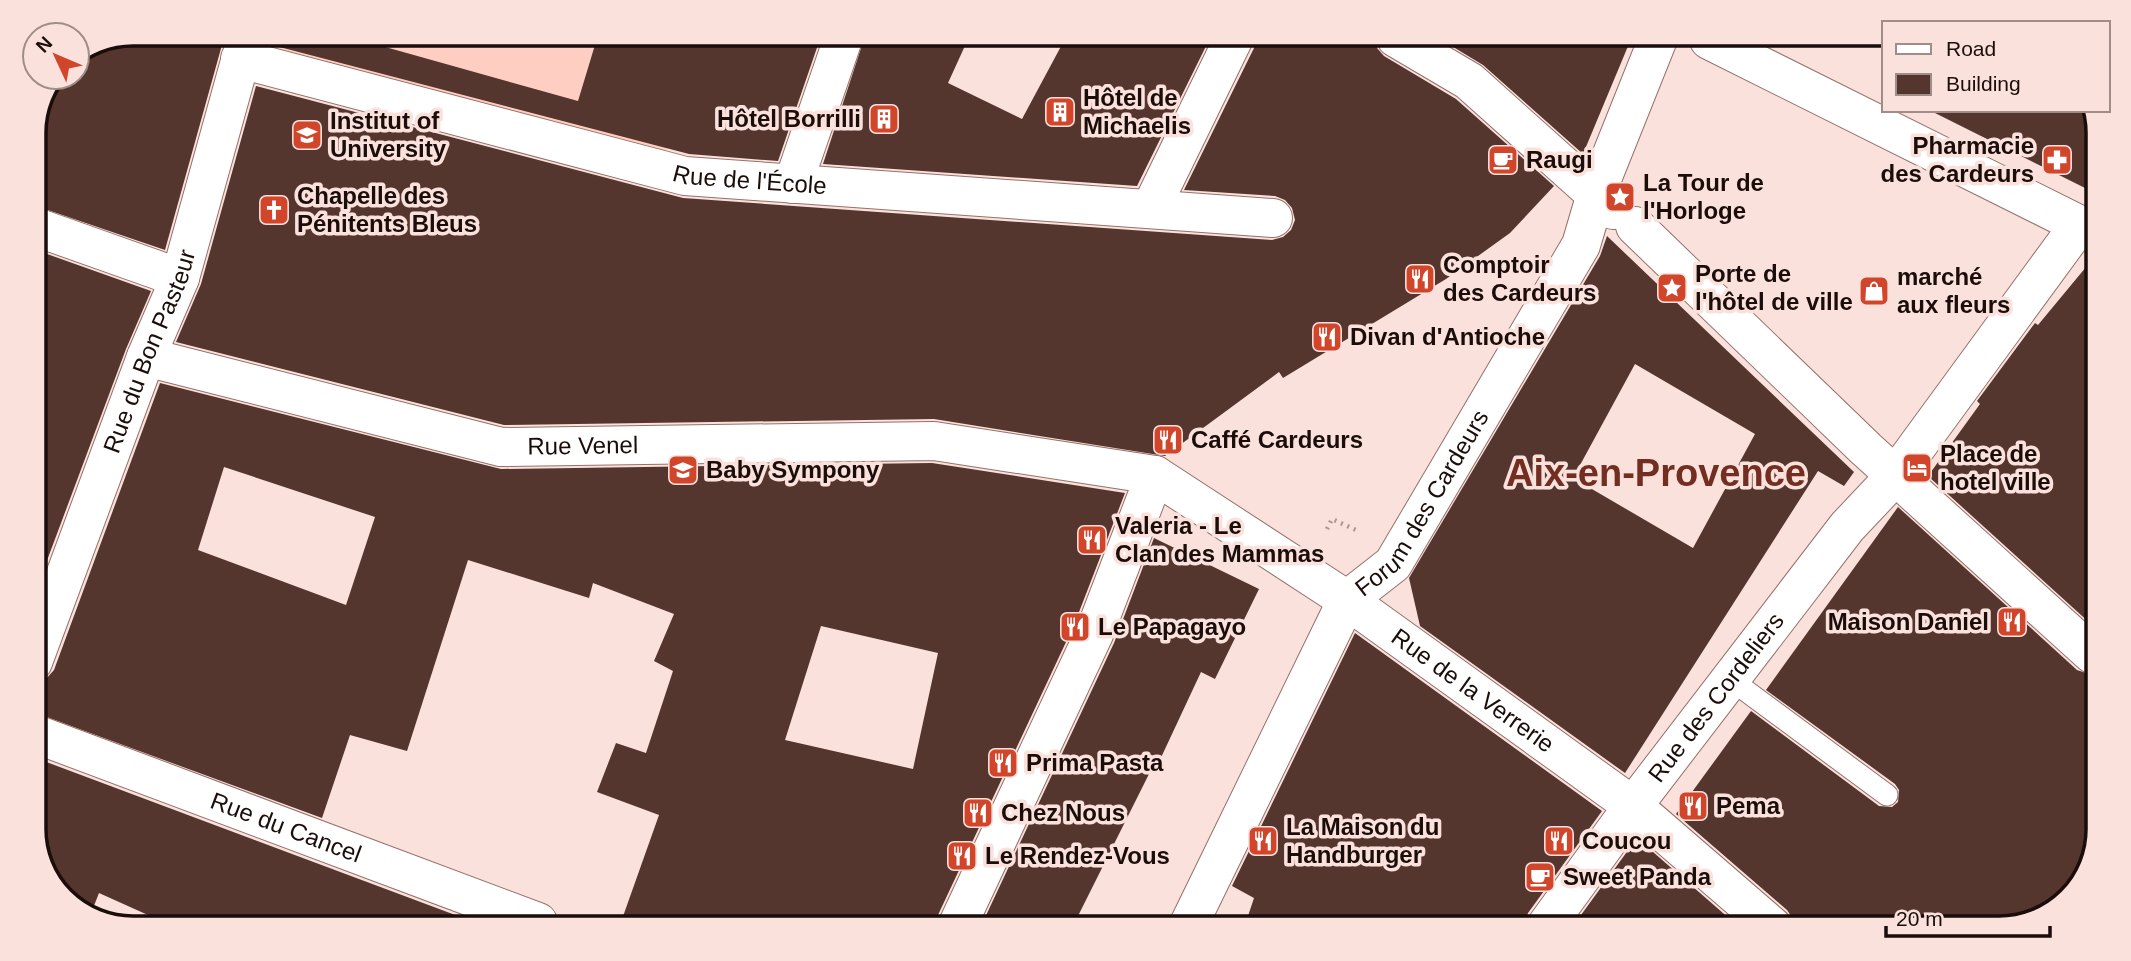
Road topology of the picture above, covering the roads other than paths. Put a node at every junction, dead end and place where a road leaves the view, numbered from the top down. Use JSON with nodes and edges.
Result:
{"nodes":[{"id":1,"x":244,"y":46,"type":"edge"},
{"id":2,"x":841,"y":46,"type":"edge"},
{"id":3,"x":1230,"y":46,"type":"edge"},
{"id":4,"x":1410,"y":46,"type":"edge"},
{"id":5,"x":1656,"y":46,"type":"edge"},
{"id":6,"x":1721,"y":46,"type":"edge"},
{"id":7,"x":793,"y":184,"type":"junction"},
{"id":8,"x":1152,"y":208,"type":"junction"},
{"id":9,"x":1615,"y":210,"type":"junction"},
{"id":10,"x":1273,"y":218,"type":"dead end"},
{"id":11,"x":2085,"y":228,"type":"edge"},
{"id":12,"x":46,"y":231,"type":"edge"},
{"id":13,"x":2085,"y":233,"type":"edge"},
{"id":14,"x":180,"y":278,"type":"junction"},
{"id":15,"x":146,"y":357,"type":"junction"},
{"id":16,"x":1155,"y":475,"type":"junction"},
{"id":17,"x":1896,"y":475,"type":"junction"},
{"id":18,"x":1348,"y":600,"type":"junction"},
{"id":19,"x":46,"y":627,"type":"edge"},
{"id":20,"x":2086,"y":648,"type":"edge"},
{"id":21,"x":1730,"y":679,"type":"junction"},
{"id":22,"x":46,"y":738,"type":"edge"},
{"id":23,"x":1887,"y":795,"type":"dead end"},
{"id":24,"x":1633,"y":806,"type":"junction"},
{"id":25,"x":522,"y":916,"type":"edge"},
{"id":26,"x":961,"y":916,"type":"edge"},
{"id":27,"x":1193,"y":916,"type":"edge"},
{"id":28,"x":1553,"y":916,"type":"edge"},
{"id":29,"x":1760,"y":916,"type":"edge"}],
"edges":[{"from":1,"to":7,"type":"street","name":"Rue de l'École"},
{"from":1,"to":14,"type":"street","name":"Rue du Bon Pasteur"},
{"from":2,"to":7,"type":"street"},
{"from":3,"to":8,"type":"street"},
{"from":4,"to":9,"type":"street"},
{"from":5,"to":9,"type":"street","name":"Forum des Cardeurs"},
{"from":6,"to":11,"type":"street"},
{"from":7,"to":8,"type":"street","name":"Rue de l'École"},
{"from":8,"to":10,"type":"street","name":"Rue de l'École"},
{"from":9,"to":17,"type":"street"},
{"from":9,"to":18,"type":"street","name":"Forum des Cardeurs"},
{"from":12,"to":14,"type":"street"},
{"from":13,"to":17,"type":"street","name":"Rue des Cordeliers"},
{"from":14,"to":15,"type":"street","name":"Rue du Bon Pasteur"},
{"from":15,"to":16,"type":"street","name":"Rue Venel"},
{"from":15,"to":19,"type":"street","name":"Rue du Bon Pasteur"},
{"from":16,"to":18,"type":"street","name":"Rue de la Verrerie"},
{"from":16,"to":26,"type":"street"},
{"from":17,"to":20,"type":"street"},
{"from":17,"to":21,"type":"street","name":"Rue des Cordeliers"},
{"from":18,"to":24,"type":"street","name":"Rue de la Verrerie"},
{"from":18,"to":27,"type":"street","name":"Forum des Cardeurs"},
{"from":21,"to":23,"type":"lane"},
{"from":21,"to":24,"type":"street","name":"Rue des Cordeliers"},
{"from":22,"to":25,"type":"street","name":"Rue du Cancel"},
{"from":24,"to":28,"type":"street","name":"Rue des Cordeliers"},
{"from":24,"to":29,"type":"street","name":"Rue de la Verrerie"}]}
